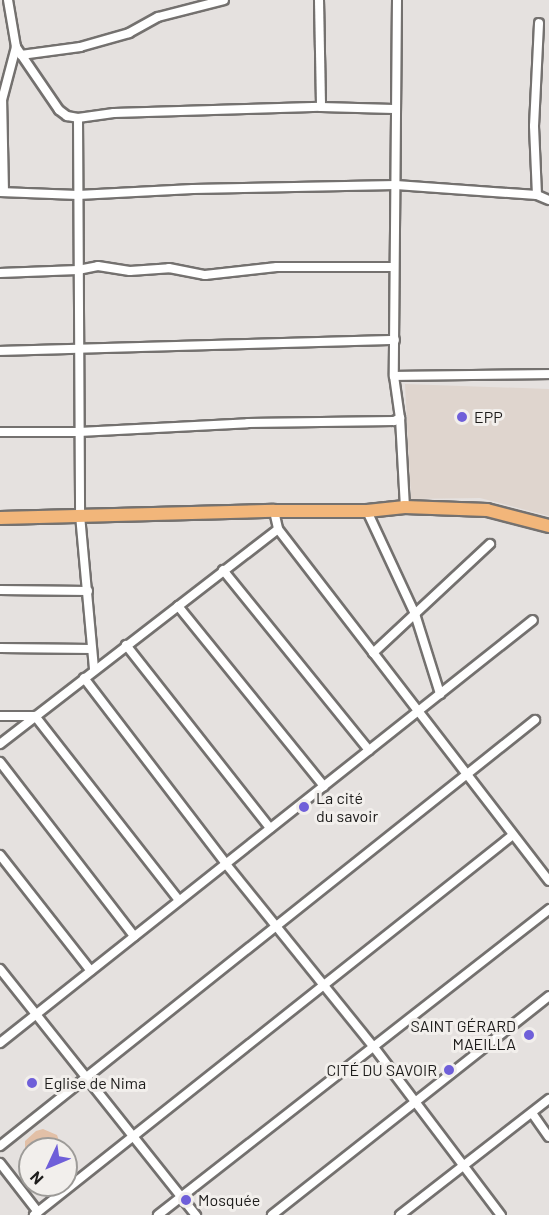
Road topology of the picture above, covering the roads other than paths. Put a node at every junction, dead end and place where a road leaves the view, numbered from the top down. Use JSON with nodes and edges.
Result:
{"nodes":[{"id":1,"x":8,"y":0,"type":"edge"},
{"id":2,"x":224,"y":0,"type":"edge"},
{"id":3,"x":319,"y":0,"type":"edge"},
{"id":4,"x":397,"y":0,"type":"edge"},
{"id":5,"x":539,"y":23,"type":"dead end"},
{"id":6,"x":16,"y":47,"type":"junction"},
{"id":7,"x":21,"y":55,"type":"junction"},
{"id":8,"x":321,"y":107,"type":"junction"},
{"id":9,"x":394,"y":109,"type":"junction"},
{"id":10,"x":78,"y":118,"type":"junction"},
{"id":11,"x":396,"y":185,"type":"junction"},
{"id":12,"x":2,"y":192,"type":"edge"},
{"id":13,"x":78,"y":195,"type":"junction"},
{"id":14,"x":537,"y":195,"type":"junction"},
{"id":15,"x":549,"y":200,"type":"edge"},
{"id":16,"x":393,"y":267,"type":"junction"},
{"id":17,"x":78,"y":270,"type":"junction"},
{"id":18,"x":0,"y":273,"type":"edge"},
{"id":19,"x":395,"y":340,"type":"junction"},
{"id":20,"x":0,"y":351,"type":"edge"},
{"id":21,"x":80,"y":351,"type":"junction"},
{"id":22,"x":549,"y":374,"type":"edge"},
{"id":23,"x":394,"y":376,"type":"junction"},
{"id":24,"x":400,"y":418,"type":"junction"},
{"id":25,"x":0,"y":432,"type":"edge"},
{"id":26,"x":79,"y":432,"type":"junction"},
{"id":27,"x":405,"y":507,"type":"junction"},
{"id":28,"x":274,"y":511,"type":"junction"},
{"id":29,"x":368,"y":511,"type":"junction"},
{"id":30,"x":80,"y":515,"type":"junction"},
{"id":31,"x":0,"y":518,"type":"edge"},
{"id":32,"x":549,"y":526,"type":"edge"},
{"id":33,"x":278,"y":529,"type":"junction"},
{"id":34,"x":490,"y":544,"type":"dead end"},
{"id":35,"x":223,"y":570,"type":"junction"},
{"id":36,"x":0,"y":590,"type":"edge"},
{"id":37,"x":87,"y":591,"type":"junction"},
{"id":38,"x":178,"y":606,"type":"junction"},
{"id":39,"x":415,"y":614,"type":"junction"},
{"id":40,"x":533,"y":620,"type":"dead end"},
{"id":41,"x":126,"y":645,"type":"junction"},
{"id":42,"x":0,"y":648,"type":"edge"},
{"id":43,"x":92,"y":649,"type":"junction"},
{"id":44,"x":373,"y":654,"type":"junction"},
{"id":45,"x":94,"y":669,"type":"junction"},
{"id":46,"x":84,"y":678,"type":"junction"},
{"id":47,"x":440,"y":694,"type":"junction"},
{"id":48,"x":417,"y":712,"type":"junction"},
{"id":49,"x":0,"y":716,"type":"edge"},
{"id":50,"x":35,"y":716,"type":"junction"},
{"id":51,"x":535,"y":720,"type":"dead end"},
{"id":52,"x":0,"y":744,"type":"edge"},
{"id":53,"x":369,"y":750,"type":"junction"},
{"id":54,"x":0,"y":762,"type":"edge"},
{"id":55,"x":467,"y":776,"type":"junction"},
{"id":56,"x":324,"y":786,"type":"junction"},
{"id":57,"x":270,"y":828,"type":"junction"},
{"id":58,"x":513,"y":835,"type":"junction"},
{"id":59,"x":0,"y":855,"type":"edge"},
{"id":60,"x":226,"y":864,"type":"junction"},
{"id":61,"x":549,"y":881,"type":"edge"},
{"id":62,"x":179,"y":900,"type":"junction"},
{"id":63,"x":549,"y":909,"type":"edge"},
{"id":64,"x":276,"y":926,"type":"junction"},
{"id":65,"x":134,"y":936,"type":"junction"},
{"id":66,"x":0,"y":969,"type":"edge"},
{"id":67,"x":91,"y":970,"type":"junction"},
{"id":68,"x":325,"y":986,"type":"junction"},
{"id":69,"x":549,"y":996,"type":"edge"},
{"id":70,"x":36,"y":1014,"type":"junction"},
{"id":71,"x":0,"y":1042,"type":"edge"},
{"id":72,"x":373,"y":1046,"type":"junction"},
{"id":73,"x":87,"y":1077,"type":"junction"},
{"id":74,"x":549,"y":1099,"type":"edge"},
{"id":75,"x":416,"y":1101,"type":"junction"},
{"id":76,"x":532,"y":1113,"type":"junction"},
{"id":77,"x":134,"y":1136,"type":"junction"},
{"id":78,"x":549,"y":1137,"type":"edge"},
{"id":79,"x":0,"y":1146,"type":"edge"},
{"id":80,"x":0,"y":1163,"type":"edge"},
{"id":81,"x":464,"y":1165,"type":"junction"},
{"id":82,"x":182,"y":1196,"type":"junction"},
{"id":83,"x":36,"y":1214,"type":"edge"},
{"id":84,"x":158,"y":1215,"type":"edge"},
{"id":85,"x":196,"y":1215,"type":"edge"},
{"id":86,"x":272,"y":1215,"type":"edge"},
{"id":87,"x":400,"y":1215,"type":"edge"},
{"id":88,"x":501,"y":1215,"type":"edge"}],
"edges":[{"from":1,"to":6,"type":"street"},
{"from":2,"to":7,"type":"street"},
{"from":3,"to":8,"type":"street"},
{"from":4,"to":9,"type":"street"},
{"from":5,"to":14,"type":"street"},
{"from":6,"to":7,"type":"street"},
{"from":6,"to":12,"type":"street"},
{"from":7,"to":10,"type":"street"},
{"from":8,"to":9,"type":"street"},
{"from":8,"to":10,"type":"street"},
{"from":9,"to":11,"type":"street"},
{"from":10,"to":13,"type":"street"},
{"from":11,"to":13,"type":"street"},
{"from":11,"to":14,"type":"street"},
{"from":11,"to":16,"type":"street"},
{"from":12,"to":13,"type":"street"},
{"from":13,"to":17,"type":"street"},
{"from":14,"to":15,"type":"street"},
{"from":16,"to":17,"type":"street"},
{"from":16,"to":19,"type":"street"},
{"from":17,"to":18,"type":"street"},
{"from":17,"to":21,"type":"street"},
{"from":19,"to":21,"type":"street"},
{"from":19,"to":23,"type":"street"},
{"from":20,"to":21,"type":"street"},
{"from":21,"to":26,"type":"street"},
{"from":22,"to":23,"type":"street"},
{"from":23,"to":24,"type":"street"},
{"from":24,"to":26,"type":"street"},
{"from":24,"to":27,"type":"street"},
{"from":25,"to":26,"type":"street"},
{"from":26,"to":30,"type":"street"},
{"from":27,"to":29,"type":"main road"},
{"from":27,"to":32,"type":"main road"},
{"from":28,"to":29,"type":"main road"},
{"from":28,"to":30,"type":"main road"},
{"from":28,"to":33,"type":"street"},
{"from":29,"to":39,"type":"street"},
{"from":30,"to":31,"type":"main road"},
{"from":30,"to":37,"type":"street"},
{"from":33,"to":35,"type":"street"},
{"from":33,"to":44,"type":"street"},
{"from":34,"to":39,"type":"street"},
{"from":35,"to":38,"type":"street"},
{"from":35,"to":53,"type":"street"},
{"from":36,"to":37,"type":"street"},
{"from":37,"to":43,"type":"street"},
{"from":38,"to":41,"type":"street"},
{"from":38,"to":56,"type":"street"},
{"from":39,"to":44,"type":"street"},
{"from":39,"to":47,"type":"street"},
{"from":40,"to":47,"type":"street"},
{"from":41,"to":45,"type":"street"},
{"from":41,"to":57,"type":"street"},
{"from":42,"to":43,"type":"street"},
{"from":43,"to":45,"type":"street"},
{"from":44,"to":48,"type":"street"},
{"from":45,"to":46,"type":"street"},
{"from":46,"to":50,"type":"street"},
{"from":46,"to":60,"type":"street"},
{"from":47,"to":48,"type":"street"},
{"from":48,"to":53,"type":"street"},
{"from":48,"to":55,"type":"street"},
{"from":49,"to":50,"type":"street"},
{"from":50,"to":52,"type":"street"},
{"from":50,"to":62,"type":"street"},
{"from":51,"to":55,"type":"street"},
{"from":53,"to":56,"type":"street"},
{"from":54,"to":65,"type":"street"},
{"from":55,"to":58,"type":"street"},
{"from":55,"to":64,"type":"street"},
{"from":56,"to":57,"type":"street"},
{"from":57,"to":60,"type":"street"},
{"from":58,"to":61,"type":"street"},
{"from":58,"to":68,"type":"street"},
{"from":59,"to":67,"type":"street"},
{"from":60,"to":62,"type":"street"},
{"from":60,"to":64,"type":"street"},
{"from":62,"to":65,"type":"street"},
{"from":63,"to":72,"type":"street"},
{"from":64,"to":68,"type":"street"},
{"from":64,"to":73,"type":"street"},
{"from":65,"to":67,"type":"street"},
{"from":66,"to":70,"type":"street"},
{"from":67,"to":70,"type":"street"},
{"from":68,"to":72,"type":"street"},
{"from":68,"to":77,"type":"street"},
{"from":69,"to":75,"type":"street"},
{"from":70,"to":71,"type":"street"},
{"from":70,"to":73,"type":"street"},
{"from":72,"to":75,"type":"street"},
{"from":72,"to":82,"type":"street"},
{"from":73,"to":77,"type":"street"},
{"from":73,"to":79,"type":"street"},
{"from":74,"to":76,"type":"street"},
{"from":75,"to":81,"type":"street"},
{"from":75,"to":86,"type":"street"},
{"from":76,"to":78,"type":"street"},
{"from":76,"to":81,"type":"street"},
{"from":77,"to":82,"type":"street"},
{"from":77,"to":83,"type":"street"},
{"from":80,"to":83,"type":"street"},
{"from":81,"to":87,"type":"street"},
{"from":81,"to":88,"type":"street"},
{"from":82,"to":84,"type":"street"},
{"from":82,"to":85,"type":"street"}]}
